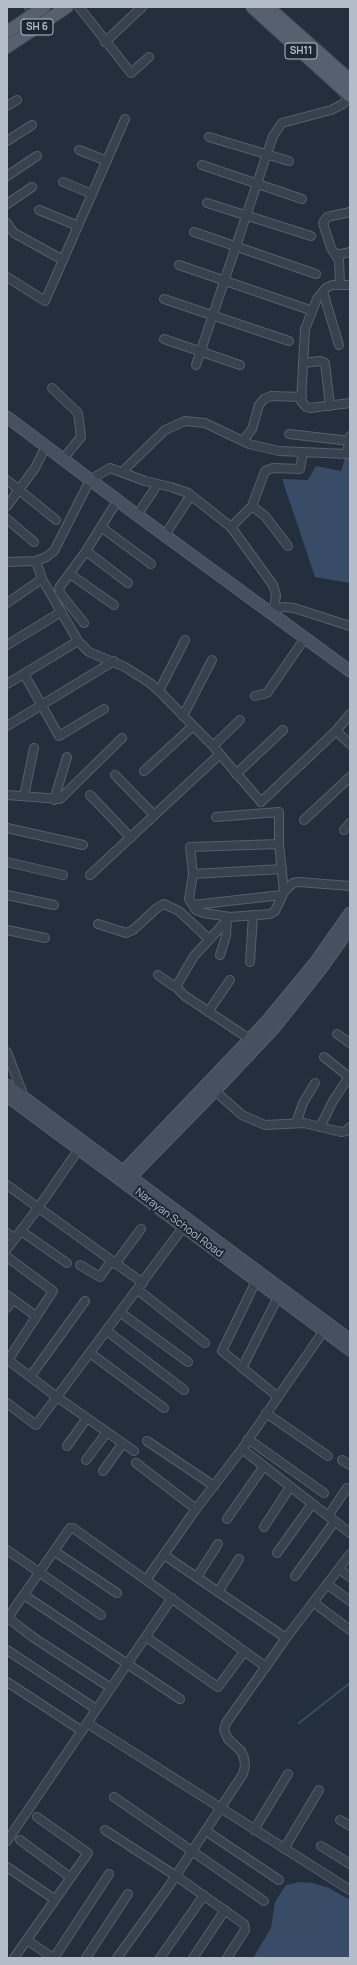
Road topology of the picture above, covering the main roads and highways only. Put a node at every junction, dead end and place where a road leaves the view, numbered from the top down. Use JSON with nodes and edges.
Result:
{"nodes":[{"id":1,"x":67,"y":7,"type":"edge"},
{"id":2,"x":252,"y":7,"type":"edge"},
{"id":3,"x":268,"y":7,"type":"edge"},
{"id":4,"x":36,"y":9,"type":"edge"},
{"id":5,"x":7,"y":32,"type":"edge"},
{"id":6,"x":7,"y":47,"type":"edge"},
{"id":7,"x":350,"y":80,"type":"edge"},
{"id":8,"x":350,"y":96,"type":"edge"}],
"edges":[{"from":1,"to":6,"type":"main road","number":"SH 6"},
{"from":2,"to":8,"type":"main road","number":"SH11"},
{"from":3,"to":7,"type":"main road","number":"SH11"},
{"from":4,"to":5,"type":"main road","number":"SH 6"}]}
